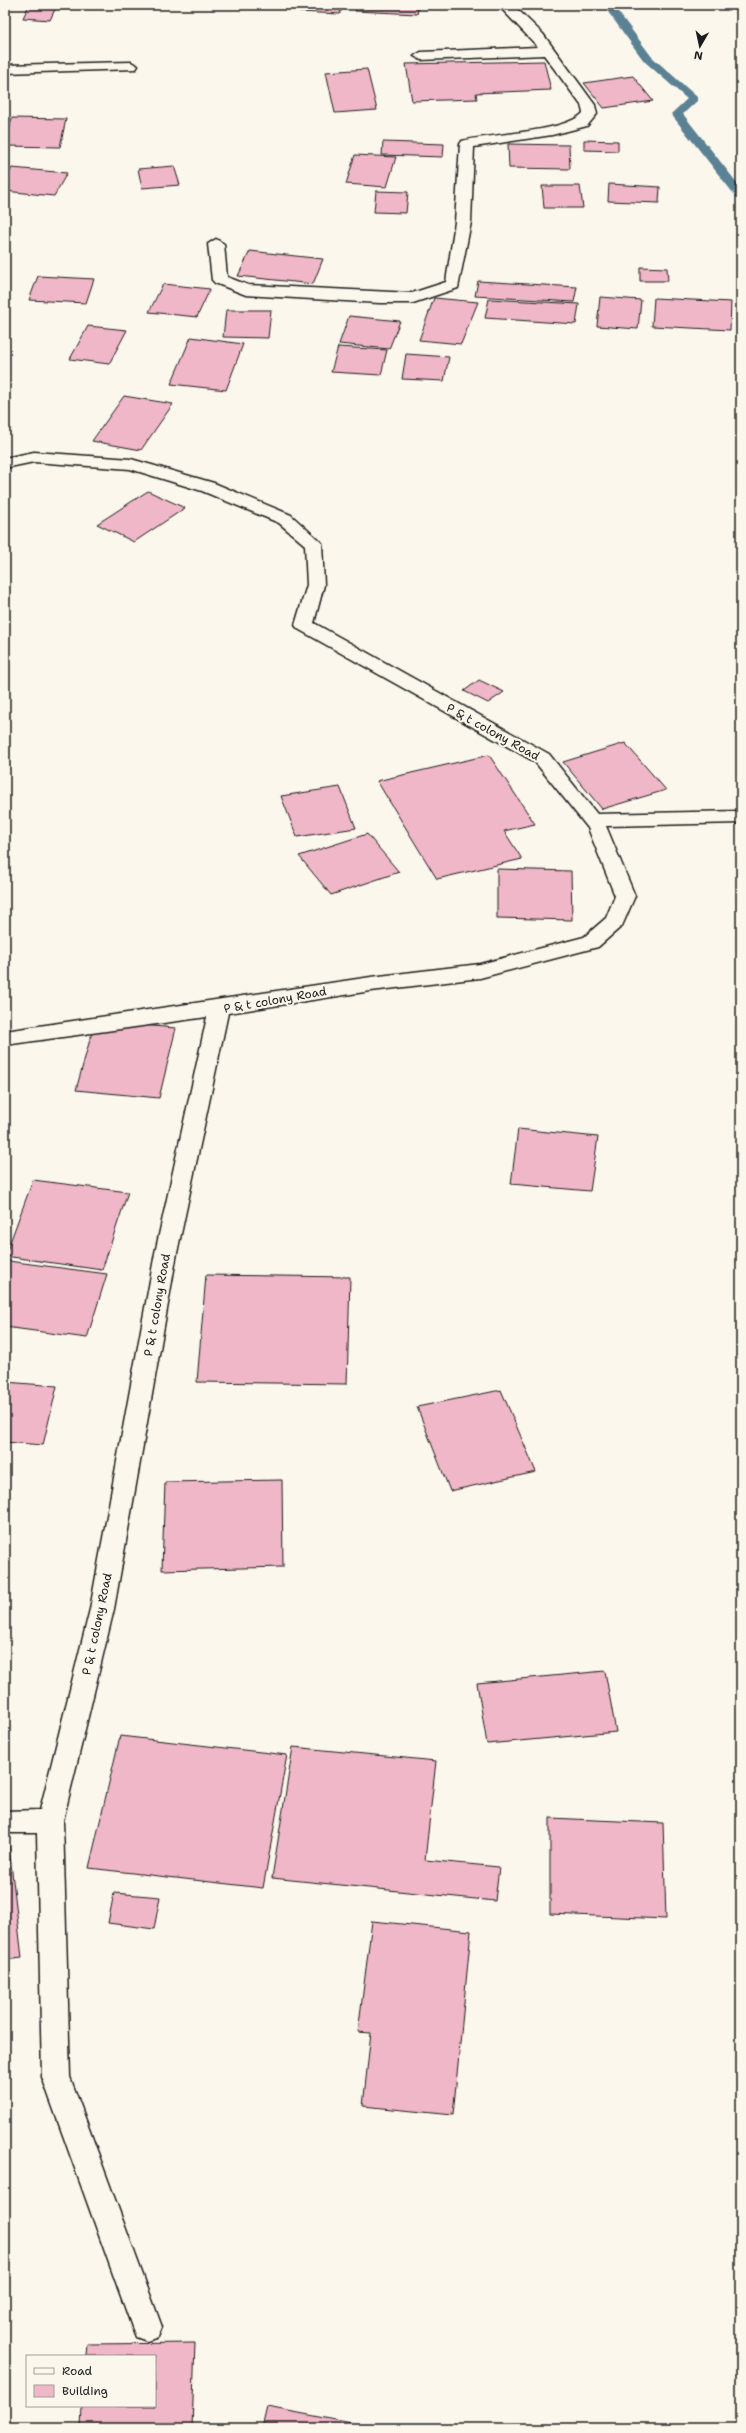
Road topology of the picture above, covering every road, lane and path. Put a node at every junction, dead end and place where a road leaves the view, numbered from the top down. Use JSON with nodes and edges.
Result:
{"nodes":[{"id":1,"x":505,"y":5,"type":"edge"},
{"id":2,"x":548,"y":51,"type":"junction"},
{"id":3,"x":421,"y":56,"type":"dead end"},
{"id":4,"x":131,"y":66,"type":"dead end"},
{"id":5,"x":5,"y":68,"type":"edge"},
{"id":6,"x":216,"y":244,"type":"dead end"},
{"id":7,"x":5,"y":449,"type":"edge"},
{"id":8,"x":34,"y":457,"type":"junction"},
{"id":9,"x":5,"y":463,"type":"edge"},
{"id":10,"x":741,"y":817,"type":"edge"},
{"id":11,"x":592,"y":820,"type":"junction"},
{"id":12,"x":219,"y":1008,"type":"junction"},
{"id":13,"x":5,"y":1038,"type":"edge"},
{"id":14,"x":50,"y":1821,"type":"junction"},
{"id":15,"x":5,"y":1822,"type":"edge"},
{"id":16,"x":147,"y":2327,"type":"dead end"}],
"edges":[{"from":1,"to":2,"type":"street"},
{"from":2,"to":3,"type":"street"},
{"from":2,"to":6,"type":"street"},
{"from":4,"to":5,"type":"street"},
{"from":7,"to":8,"type":"street"},
{"from":8,"to":9,"type":"street"},
{"from":8,"to":11,"type":"street","name":"P & t colony Road"},
{"from":10,"to":11,"type":"street"},
{"from":11,"to":12,"type":"street","name":"P & t colony Road"},
{"from":12,"to":13,"type":"street"},
{"from":12,"to":14,"type":"street","name":"P & t colony Road"},
{"from":14,"to":15,"type":"street"},
{"from":14,"to":16,"type":"street","name":"P & t colony Road"}]}
